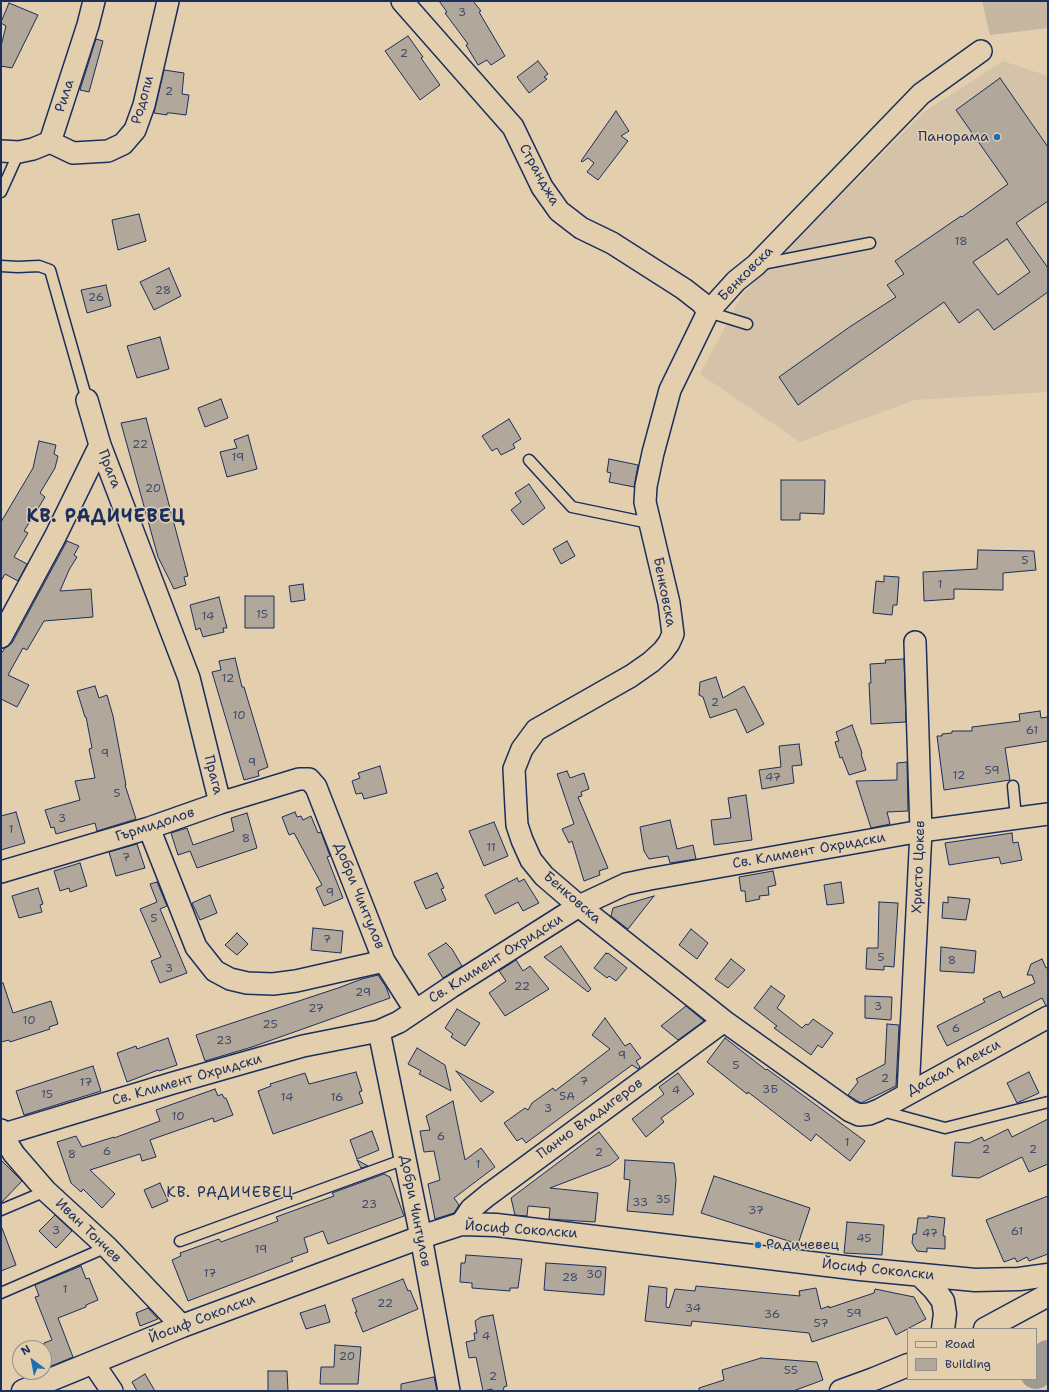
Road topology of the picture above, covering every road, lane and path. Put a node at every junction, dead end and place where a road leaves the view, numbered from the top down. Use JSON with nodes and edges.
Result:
{"nodes":[{"id":1,"x":94,"y":1,"type":"edge"},
{"id":2,"x":168,"y":1,"type":"edge"},
{"id":3,"x":402,"y":1,"type":"edge"},
{"id":4,"x":981,"y":51,"type":"dead end"},
{"id":5,"x":50,"y":142,"type":"junction"},
{"id":6,"x":10,"y":152,"type":"edge"},
{"id":7,"x":1,"y":192,"type":"edge"},
{"id":8,"x":870,"y":243,"type":"dead end"},
{"id":9,"x":756,"y":265,"type":"junction"},
{"id":10,"x":1,"y":266,"type":"edge"},
{"id":11,"x":708,"y":312,"type":"junction"},
{"id":12,"x":747,"y":324,"type":"dead end"},
{"id":13,"x":87,"y":400,"type":"joint"},
{"id":14,"x":100,"y":445,"type":"junction"},
{"id":15,"x":529,"y":460,"type":"dead end"},
{"id":16,"x":649,"y":523,"type":"junction"},
{"id":17,"x":1,"y":637,"type":"edge"},
{"id":18,"x":915,"y":642,"type":"dead end"},
{"id":19,"x":309,"y":779,"type":"joint"},
{"id":20,"x":1013,"y":786,"type":"dead end"},
{"id":21,"x":220,"y":803,"type":"junction"},
{"id":22,"x":1048,"y":814,"type":"edge"},
{"id":23,"x":1016,"y":818,"type":"junction"},
{"id":24,"x":149,"y":828,"type":"junction"},
{"id":25,"x":921,"y":831,"type":"junction"},
{"id":26,"x":1,"y":872,"type":"edge"},
{"id":27,"x":579,"y":906,"type":"junction"},
{"id":28,"x":384,"y":961,"type":"junction"},
{"id":29,"x":415,"y":1010,"type":"junction"},
{"id":30,"x":1048,"y":1018,"type":"edge"},
{"id":31,"x":724,"y":1021,"type":"junction"},
{"id":32,"x":379,"y":1031,"type":"junction"},
{"id":33,"x":908,"y":1093,"type":"junction"},
{"id":34,"x":1048,"y":1102,"type":"edge"},
{"id":35,"x":869,"y":1112,"type":"junction"},
{"id":36,"x":2,"y":1134,"type":"edge"},
{"id":37,"x":405,"y":1159,"type":"junction"},
{"id":38,"x":46,"y":1191,"type":"junction"},
{"id":39,"x":1,"y":1210,"type":"edge"},
{"id":40,"x":461,"y":1224,"type":"junction"},
{"id":41,"x":421,"y":1237,"type":"junction"},
{"id":42,"x":180,"y":1241,"type":"dead end"},
{"id":43,"x":107,"y":1247,"type":"junction"},
{"id":44,"x":920,"y":1274,"type":"junction"},
{"id":45,"x":1048,"y":1275,"type":"edge"},
{"id":46,"x":1,"y":1293,"type":"edge"},
{"id":47,"x":1048,"y":1295,"type":"edge"},
{"id":48,"x":182,"y":1326,"type":"junction"},
{"id":49,"x":944,"y":1328,"type":"edge"},
{"id":50,"x":987,"y":1328,"type":"edge"},
{"id":51,"x":93,"y":1363,"type":"junction"},
{"id":52,"x":907,"y":1365,"type":"edge"},
{"id":53,"x":23,"y":1391,"type":"edge"},
{"id":54,"x":112,"y":1391,"type":"edge"},
{"id":55,"x":450,"y":1391,"type":"edge"},
{"id":56,"x":841,"y":1391,"type":"edge"}],
"edges":[{"from":1,"to":5,"type":"street","name":"Рила"},
{"from":2,"to":5,"type":"street","name":"Родопи"},
{"from":3,"to":11,"type":"street","name":"Странджа"},
{"from":4,"to":9,"type":"street","name":"Бенковска"},
{"from":5,"to":6,"type":"street"},
{"from":6,"to":7,"type":"lane"},
{"from":8,"to":9,"type":"lane"},
{"from":9,"to":11,"type":"street","name":"Бенковска"},
{"from":10,"to":13,"type":"lane","name":"Прага"},
{"from":11,"to":12,"type":"lane"},
{"from":11,"to":16,"type":"street","name":"Бенковска"},
{"from":13,"to":14,"type":"street","name":"Прага"},
{"from":14,"to":17,"type":"street"},
{"from":14,"to":21,"type":"street","name":"Прага"},
{"from":15,"to":16,"type":"lane"},
{"from":16,"to":27,"type":"street","name":"Бенковска"},
{"from":18,"to":25,"type":"street","name":"Христо Цокев"},
{"from":19,"to":21,"type":"street","name":"Гърмидолов"},
{"from":19,"to":28,"type":"street","name":"Добри Чинтулов"},
{"from":20,"to":23,"type":"lane"},
{"from":21,"to":24,"type":"street","name":"Гърмидолов"},
{"from":22,"to":23,"type":"street","name":"Св. Климент Охридски"},
{"from":23,"to":25,"type":"street","name":"Св. Климент Охридски"},
{"from":24,"to":26,"type":"street","name":"Гърмидолов"},
{"from":24,"to":28,"type":"street"},
{"from":25,"to":27,"type":"street","name":"Св. Климент Охридски"},
{"from":25,"to":33,"type":"street","name":"Христо Цокев"},
{"from":27,"to":29,"type":"street","name":"Св. Климент Охридски"},
{"from":27,"to":31,"type":"street","name":"Бенковска"},
{"from":28,"to":29,"type":"street","name":"Добри Чинтулов"},
{"from":29,"to":32,"type":"street","name":"Св. Климент Охридски"},
{"from":30,"to":33,"type":"street","name":"Даскал Алекси"},
{"from":31,"to":35,"type":"street","name":"Бенковска"},
{"from":31,"to":40,"type":"street","name":"Панчо Владигеров"},
{"from":32,"to":36,"type":"street","name":"Св. Климент Охридски"},
{"from":32,"to":37,"type":"street","name":"Добри Чинтулов"},
{"from":33,"to":35,"type":"street","name":"Даскал Алекси"},
{"from":34,"to":35,"type":"lane"},
{"from":36,"to":38,"type":"street","name":"Иван Тончев"},
{"from":37,"to":41,"type":"street","name":"Добри Чинтулов"},
{"from":37,"to":42,"type":"lane"},
{"from":38,"to":39,"type":"lane"},
{"from":38,"to":43,"type":"street","name":"Иван Тончев"},
{"from":40,"to":41,"type":"street","name":"Йосиф Соколски"},
{"from":40,"to":44,"type":"street","name":"Йосиф Соколски"},
{"from":41,"to":48,"type":"street","name":"Йосиф Соколски"},
{"from":41,"to":55,"type":"street","name":"Добри Чинтулов"},
{"from":43,"to":46,"type":"lane"},
{"from":43,"to":48,"type":"street","name":"Иван Тончев"},
{"from":44,"to":45,"type":"street","name":"Йосиф Соколски"},
{"from":44,"to":49,"type":"street"},
{"from":47,"to":50,"type":"street"},
{"from":48,"to":51,"type":"street","name":"Йосиф Соколски"},
{"from":51,"to":53,"type":"street","name":"Йосиф Соколски"},
{"from":51,"to":54,"type":"street"},
{"from":52,"to":56,"type":"street"}]}
